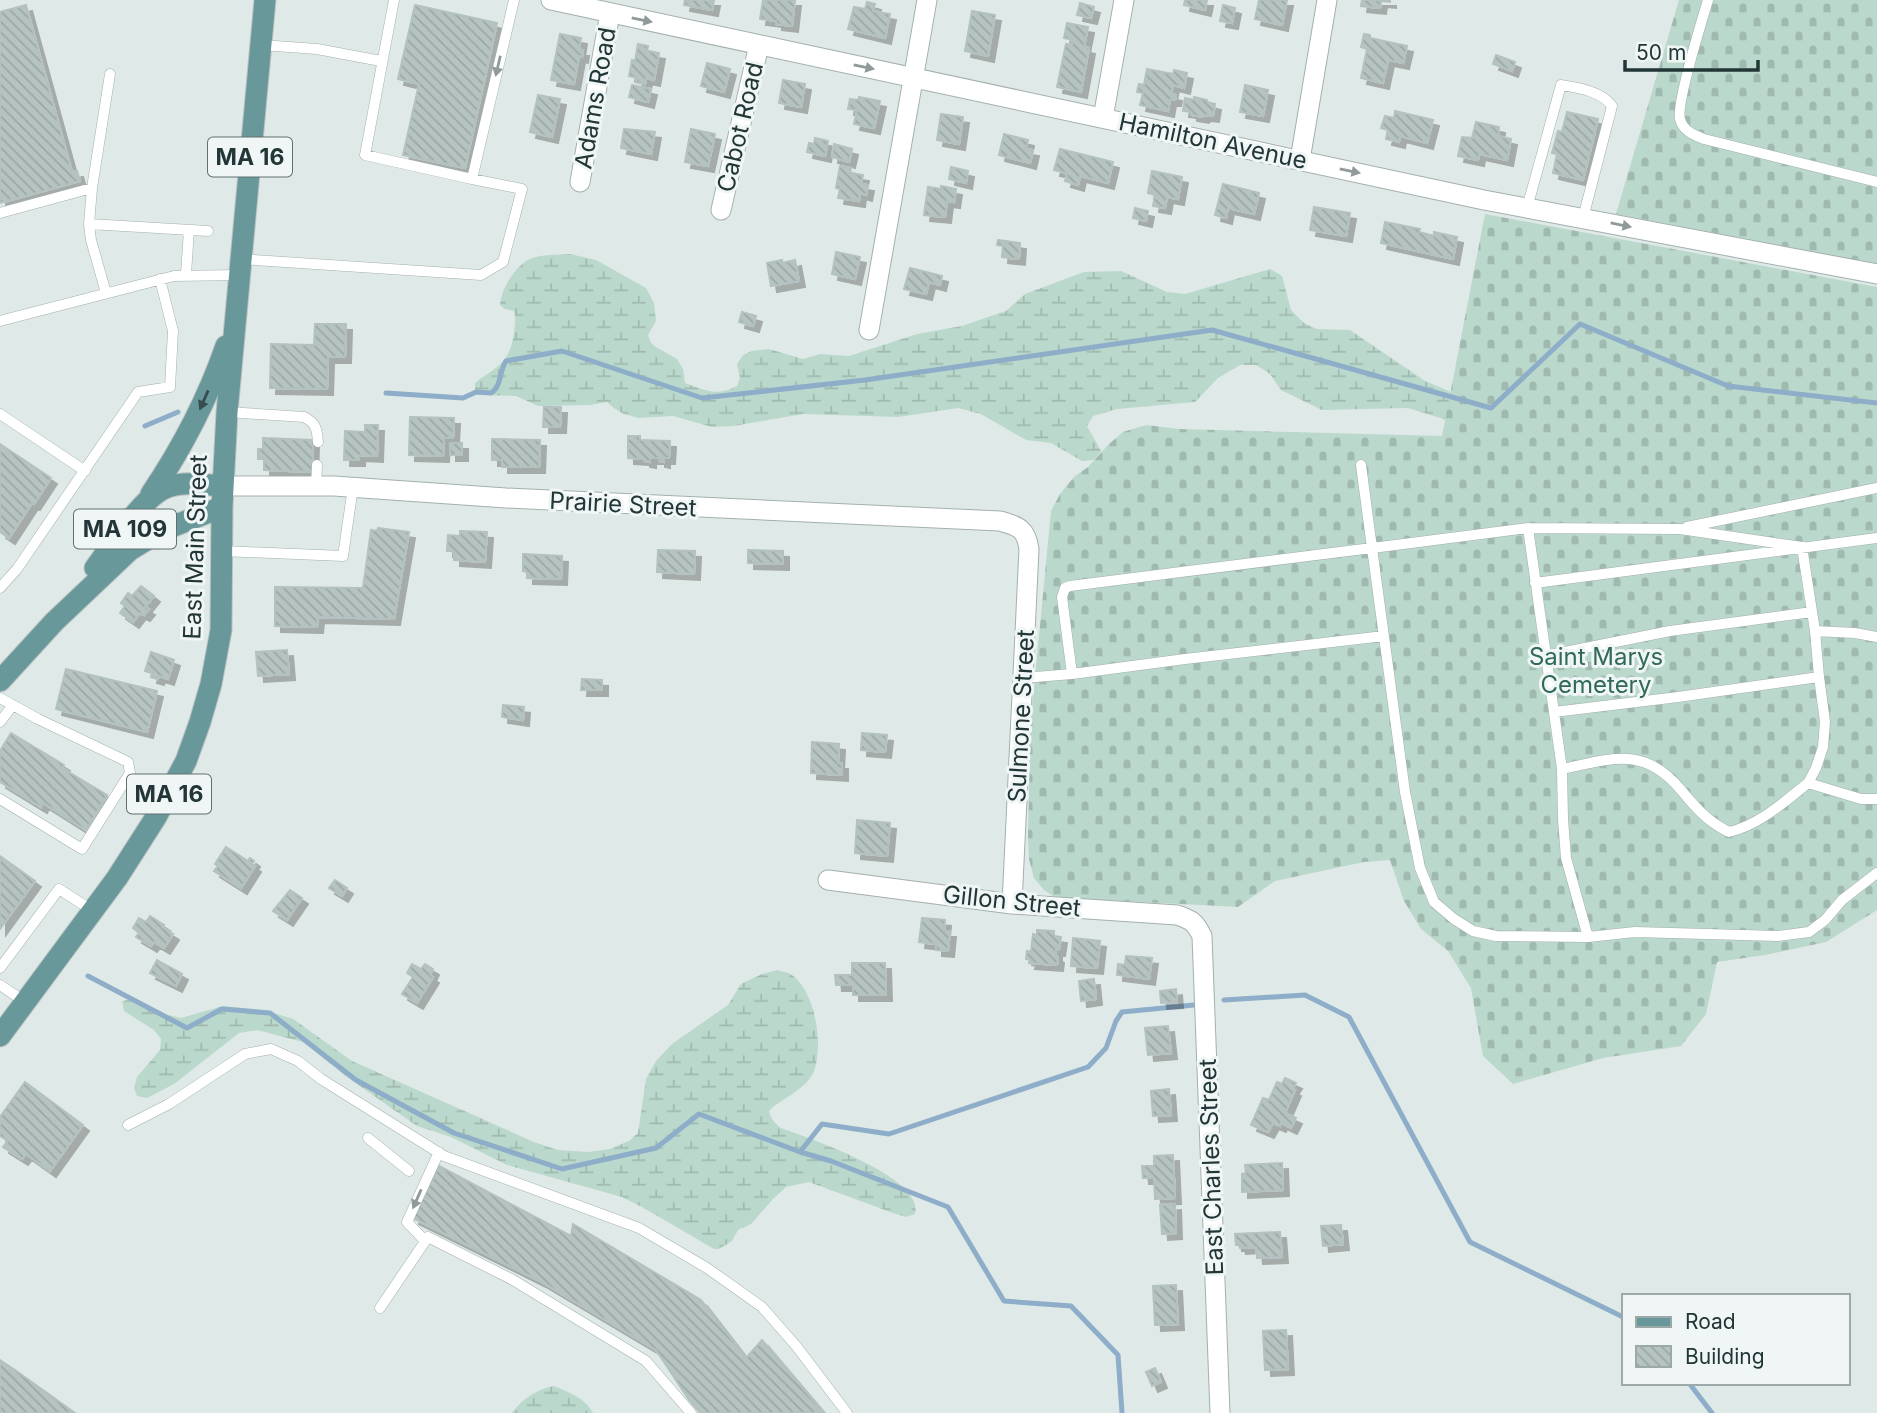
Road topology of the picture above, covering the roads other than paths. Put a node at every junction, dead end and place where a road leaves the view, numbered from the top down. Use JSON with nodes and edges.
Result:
{"nodes":[{"id":1,"x":265,"y":0,"type":"edge"},
{"id":2,"x":394,"y":0,"type":"edge"},
{"id":3,"x":514,"y":0,"type":"edge"},
{"id":4,"x":551,"y":0,"type":"edge"},
{"id":5,"x":928,"y":0,"type":"edge"},
{"id":6,"x":1124,"y":0,"type":"edge"},
{"id":7,"x":1327,"y":0,"type":"edge"},
{"id":8,"x":1708,"y":0,"type":"edge"},
{"id":9,"x":610,"y":13,"type":"junction"},
{"id":10,"x":260,"y":44,"type":"junction"},
{"id":11,"x":759,"y":45,"type":"junction"},
{"id":12,"x":381,"y":61,"type":"junction"},
{"id":13,"x":110,"y":74,"type":"dead end"},
{"id":14,"x":914,"y":78,"type":"junction"},
{"id":15,"x":1103,"y":118,"type":"junction"},
{"id":16,"x":1300,"y":160,"type":"junction"},
{"id":17,"x":472,"y":179,"type":"junction"},
{"id":18,"x":580,"y":182,"type":"dead end"},
{"id":19,"x":1877,"y":182,"type":"edge"},
{"id":20,"x":92,"y":188,"type":"junction"},
{"id":21,"x":1527,"y":208,"type":"junction"},
{"id":22,"x":721,"y":209,"type":"dead end"},
{"id":23,"x":0,"y":213,"type":"edge"},
{"id":24,"x":1583,"y":218,"type":"junction"},
{"id":25,"x":89,"y":224,"type":"junction"},
{"id":26,"x":189,"y":230,"type":"junction"},
{"id":27,"x":208,"y":231,"type":"dead end"},
{"id":28,"x":240,"y":267,"type":"junction"},
{"id":29,"x":186,"y":274,"type":"junction"},
{"id":30,"x":1877,"y":274,"type":"edge"},
{"id":31,"x":160,"y":279,"type":"junction"},
{"id":32,"x":106,"y":293,"type":"junction"},
{"id":33,"x":235,"y":313,"type":"junction"},
{"id":34,"x":0,"y":321,"type":"edge"},
{"id":35,"x":869,"y":330,"type":"dead end"},
{"id":36,"x":227,"y":412,"type":"junction"},
{"id":37,"x":0,"y":414,"type":"edge"},
{"id":38,"x":318,"y":442,"type":"dead end"},
{"id":39,"x":317,"y":465,"type":"dead end"},
{"id":40,"x":1361,"y":465,"type":"dead end"},
{"id":41,"x":85,"y":471,"type":"junction"},
{"id":42,"x":316,"y":486,"type":"junction"},
{"id":43,"x":353,"y":487,"type":"junction"},
{"id":44,"x":1877,"y":488,"type":"edge"},
{"id":45,"x":223,"y":496,"type":"junction"},
{"id":46,"x":137,"y":512,"type":"junction"},
{"id":47,"x":1528,"y":528,"type":"junction"},
{"id":48,"x":1679,"y":529,"type":"junction"},
{"id":49,"x":1022,"y":530,"type":"joint"},
{"id":50,"x":1877,"y":537,"type":"edge"},
{"id":51,"x":1802,"y":547,"type":"junction"},
{"id":52,"x":1372,"y":548,"type":"junction"},
{"id":53,"x":222,"y":551,"type":"junction"},
{"id":54,"x":1535,"y":583,"type":"junction"},
{"id":55,"x":0,"y":588,"type":"edge"},
{"id":56,"x":1812,"y":612,"type":"junction"},
{"id":57,"x":54,"y":622,"type":"junction"},
{"id":58,"x":1815,"y":631,"type":"junction"},
{"id":59,"x":1384,"y":636,"type":"junction"},
{"id":60,"x":1877,"y":638,"type":"edge"},
{"id":61,"x":1545,"y":656,"type":"junction"},
{"id":62,"x":1072,"y":674,"type":"junction"},
{"id":63,"x":1819,"y":677,"type":"junction"},
{"id":64,"x":1023,"y":678,"type":"junction"},
{"id":65,"x":0,"y":681,"type":"edge"},
{"id":66,"x":0,"y":698,"type":"edge"},
{"id":67,"x":13,"y":705,"type":"junction"},
{"id":68,"x":1554,"y":712,"type":"junction"},
{"id":69,"x":0,"y":722,"type":"edge"},
{"id":70,"x":1562,"y":768,"type":"junction"},
{"id":71,"x":1808,"y":783,"type":"junction"},
{"id":72,"x":0,"y":799,"type":"edge"},
{"id":73,"x":1877,"y":799,"type":"edge"},
{"id":74,"x":1877,"y":873,"type":"edge"},
{"id":75,"x":828,"y":880,"type":"dead end"},
{"id":76,"x":1012,"y":904,"type":"junction"},
{"id":77,"x":93,"y":911,"type":"junction"},
{"id":78,"x":1194,"y":922,"type":"joint"},
{"id":79,"x":1588,"y":937,"type":"junction"},
{"id":80,"x":0,"y":968,"type":"edge"},
{"id":81,"x":0,"y":985,"type":"edge"},
{"id":82,"x":25,"y":1002,"type":"junction"},
{"id":83,"x":0,"y":1036,"type":"edge"},
{"id":84,"x":128,"y":1125,"type":"dead end"},
{"id":85,"x":368,"y":1138,"type":"dead end"},
{"id":86,"x":439,"y":1152,"type":"junction"},
{"id":87,"x":409,"y":1171,"type":"dead end"},
{"id":88,"x":425,"y":1241,"type":"junction"},
{"id":89,"x":380,"y":1308,"type":"dead end"},
{"id":90,"x":691,"y":1413,"type":"edge"},
{"id":91,"x":847,"y":1413,"type":"edge"},
{"id":92,"x":1220,"y":1413,"type":"edge"}],
"edges":[{"from":1,"to":10,"type":"main road","name":"East Main Street","number":"MA 16"},
{"from":2,"to":12,"type":"lane"},
{"from":3,"to":17,"type":"lane","one_way":true},
{"from":4,"to":9,"type":"street","name":"Hamilton Avenue"},
{"from":5,"to":14,"type":"street"},
{"from":6,"to":15,"type":"street"},
{"from":7,"to":16,"type":"street"},
{"from":8,"to":19,"type":"lane"},
{"from":9,"to":11,"type":"street","name":"Hamilton Avenue","one_way":true},
{"from":9,"to":18,"type":"street","name":"Adams Road"},
{"from":10,"to":12,"type":"lane"},
{"from":10,"to":28,"type":"main road","name":"East Main Street","number":"MA 16"},
{"from":11,"to":14,"type":"street","name":"Hamilton Avenue","one_way":true},
{"from":11,"to":22,"type":"street","name":"Cabot Road"},
{"from":12,"to":17,"type":"lane"},
{"from":13,"to":20,"type":"lane"},
{"from":14,"to":15,"type":"street","name":"Hamilton Avenue"},
{"from":14,"to":35,"type":"street"},
{"from":15,"to":16,"type":"street","name":"Hamilton Avenue"},
{"from":16,"to":21,"type":"street","name":"Hamilton Avenue","one_way":true},
{"from":17,"to":28,"type":"lane"},
{"from":20,"to":23,"type":"lane"},
{"from":20,"to":25,"type":"lane"},
{"from":21,"to":24,"type":"street","name":"Hamilton Avenue"},
{"from":21,"to":24,"type":"lane"},
{"from":24,"to":30,"type":"street","name":"Hamilton Avenue","one_way":true},
{"from":25,"to":26,"type":"lane"},
{"from":25,"to":32,"type":"lane"},
{"from":26,"to":27,"type":"lane"},
{"from":26,"to":29,"type":"lane"},
{"from":28,"to":29,"type":"lane"},
{"from":28,"to":33,"type":"main road","name":"East Main Street","number":"MA 16"},
{"from":29,"to":31,"type":"lane"},
{"from":31,"to":32,"type":"lane"},
{"from":31,"to":41,"type":"lane"},
{"from":32,"to":34,"type":"lane"},
{"from":33,"to":36,"type":"main road","name":"East Main Street","number":"MA 16"},
{"from":33,"to":46,"type":"main road","one_way":true},
{"from":36,"to":38,"type":"lane"},
{"from":36,"to":45,"type":"main road","name":"East Main Street","number":"MA 16"},
{"from":37,"to":41,"type":"lane"},
{"from":39,"to":42,"type":"lane"},
{"from":40,"to":52,"type":"lane"},
{"from":41,"to":55,"type":"lane"},
{"from":42,"to":43,"type":"street","name":"Prairie Street"},
{"from":42,"to":45,"type":"street","name":"Prairie Street"},
{"from":43,"to":49,"type":"street","name":"Prairie Street"},
{"from":43,"to":53,"type":"lane"},
{"from":44,"to":48,"type":"lane"},
{"from":45,"to":46,"type":"main road","number":"MA 109"},
{"from":45,"to":53,"type":"main road","name":"East Main Street","number":"MA 16"},
{"from":45,"to":57,"type":"main road","number":"MA 109"},
{"from":46,"to":57,"type":"main road","number":"MA 109"},
{"from":47,"to":48,"type":"lane"},
{"from":47,"to":52,"type":"lane"},
{"from":47,"to":54,"type":"lane"},
{"from":48,"to":51,"type":"lane"},
{"from":49,"to":64,"type":"street","name":"Sulmone Street"},
{"from":50,"to":51,"type":"lane"},
{"from":51,"to":54,"type":"lane"},
{"from":51,"to":56,"type":"lane"},
{"from":52,"to":59,"type":"lane"},
{"from":52,"to":62,"type":"lane"},
{"from":53,"to":77,"type":"main road","name":"East Main Street","number":"MA 16"},
{"from":54,"to":61,"type":"lane"},
{"from":56,"to":58,"type":"lane"},
{"from":56,"to":61,"type":"lane"},
{"from":57,"to":65,"type":"main road","number":"MA 109"},
{"from":58,"to":60,"type":"lane"},
{"from":58,"to":63,"type":"lane"},
{"from":59,"to":62,"type":"lane"},
{"from":59,"to":79,"type":"lane"},
{"from":61,"to":68,"type":"lane"},
{"from":62,"to":64,"type":"lane"},
{"from":63,"to":68,"type":"lane"},
{"from":63,"to":71,"type":"lane"},
{"from":64,"to":76,"type":"street","name":"Sulmone Street"},
{"from":66,"to":67,"type":"lane"},
{"from":67,"to":69,"type":"lane"},
{"from":67,"to":72,"type":"lane"},
{"from":68,"to":70,"type":"lane"},
{"from":70,"to":71,"type":"lane"},
{"from":70,"to":79,"type":"lane"},
{"from":71,"to":73,"type":"lane"},
{"from":74,"to":79,"type":"lane"},
{"from":75,"to":76,"type":"street","name":"Gillon Street"},
{"from":76,"to":78,"type":"street","name":"Gillon Street"},
{"from":77,"to":80,"type":"lane"},
{"from":77,"to":82,"type":"main road","name":"East Main Street","number":"MA 16"},
{"from":78,"to":92,"type":"street","name":"East Charles Street"},
{"from":81,"to":82,"type":"lane"},
{"from":82,"to":83,"type":"main road","name":"East Main Street","number":"MA 16"},
{"from":84,"to":86,"type":"lane"},
{"from":85,"to":87,"type":"lane"},
{"from":86,"to":88,"type":"lane","one_way":true},
{"from":86,"to":91,"type":"lane"},
{"from":88,"to":89,"type":"lane"},
{"from":88,"to":90,"type":"lane"}]}
